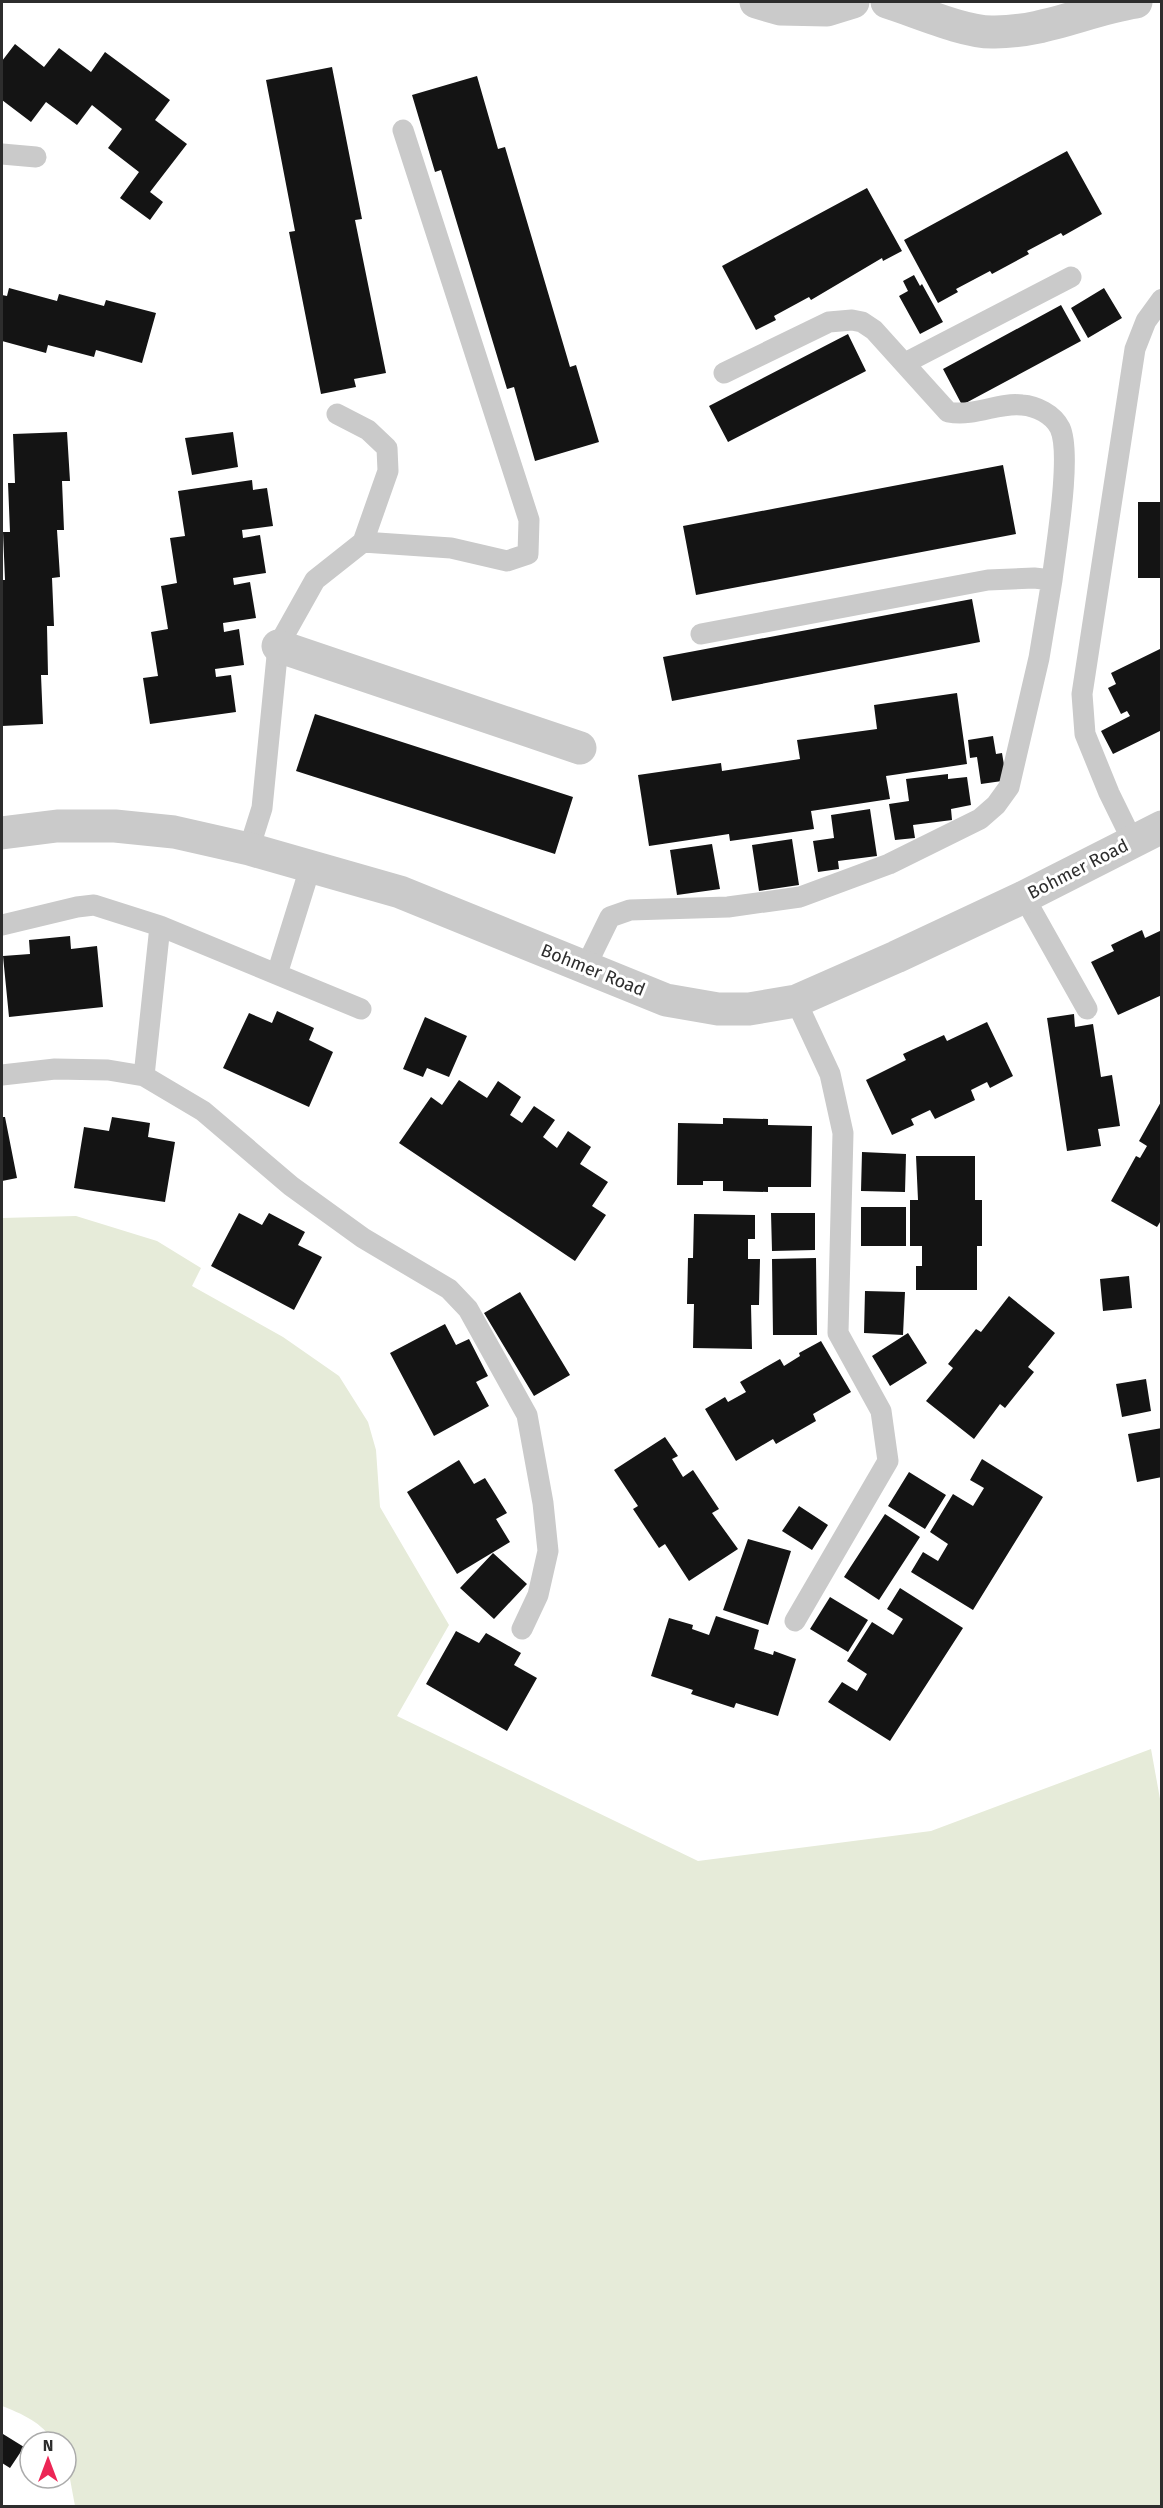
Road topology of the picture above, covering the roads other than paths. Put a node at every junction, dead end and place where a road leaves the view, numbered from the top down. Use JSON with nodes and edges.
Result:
{"nodes":[{"id":1,"x":756,"y":2,"type":"edge"},
{"id":2,"x":853,"y":2,"type":"edge"},
{"id":3,"x":887,"y":2,"type":"edge"},
{"id":4,"x":1136,"y":2,"type":"edge"},
{"id":5,"x":403,"y":130,"type":"dead end"},
{"id":6,"x":2,"y":154,"type":"edge"},
{"id":7,"x":36,"y":157,"type":"dead end"},
{"id":8,"x":1071,"y":277,"type":"dead end"},
{"id":9,"x":1161,"y":299,"type":"edge"},
{"id":10,"x":905,"y":363,"type":"junction"},
{"id":11,"x":724,"y":373,"type":"dead end"},
{"id":12,"x":337,"y":414,"type":"dead end"},
{"id":13,"x":363,"y":542,"type":"junction"},
{"id":14,"x":1052,"y":580,"type":"junction"},
{"id":15,"x":702,"y":634,"type":"dead end"},
{"id":16,"x":278,"y":646,"type":"junction"},
{"id":17,"x":580,"y":748,"type":"dead end"},
{"id":18,"x":2,"y":833,"type":"edge"},
{"id":19,"x":1147,"y":834,"type":"edge"},
{"id":20,"x":249,"y":849,"type":"junction"},
{"id":21,"x":311,"y":865,"type":"junction"},
{"id":22,"x":1024,"y":897,"type":"junction"},
{"id":23,"x":2,"y":925,"type":"edge"},
{"id":24,"x":160,"y":926,"type":"junction"},
{"id":25,"x":586,"y":966,"type":"junction"},
{"id":26,"x":277,"y":974,"type":"junction"},
{"id":27,"x":796,"y":1001,"type":"junction"},
{"id":28,"x":361,"y":1009,"type":"dead end"},
{"id":29,"x":1087,"y":1009,"type":"dead end"},
{"id":30,"x":2,"y":1076,"type":"edge"},
{"id":31,"x":144,"y":1076,"type":"junction"},
{"id":32,"x":795,"y":1621,"type":"dead end"},
{"id":33,"x":522,"y":1629,"type":"dead end"}],
"edges":[{"from":1,"to":2,"type":"street"},
{"from":3,"to":4,"type":"street"},
{"from":5,"to":13,"type":"lane"},
{"from":6,"to":7,"type":"lane"},
{"from":8,"to":10,"type":"lane"},
{"from":9,"to":19,"type":"lane"},
{"from":10,"to":11,"type":"lane"},
{"from":10,"to":14,"type":"lane"},
{"from":12,"to":13,"type":"lane"},
{"from":13,"to":16,"type":"lane"},
{"from":14,"to":15,"type":"lane"},
{"from":14,"to":25,"type":"lane"},
{"from":16,"to":17,"type":"street"},
{"from":16,"to":20,"type":"lane"},
{"from":18,"to":20,"type":"street","name":"Bohmer Road"},
{"from":19,"to":22,"type":"street","name":"Bohmer Road"},
{"from":20,"to":21,"type":"street","name":"Bohmer Road"},
{"from":21,"to":25,"type":"street","name":"Bohmer Road"},
{"from":21,"to":26,"type":"lane"},
{"from":22,"to":27,"type":"street","name":"Bohmer Road"},
{"from":22,"to":29,"type":"lane"},
{"from":23,"to":24,"type":"lane"},
{"from":24,"to":26,"type":"lane"},
{"from":24,"to":31,"type":"lane"},
{"from":25,"to":27,"type":"street","name":"Bohmer Road"},
{"from":26,"to":28,"type":"lane"},
{"from":27,"to":32,"type":"lane"},
{"from":30,"to":31,"type":"lane"},
{"from":31,"to":33,"type":"lane"}]}
